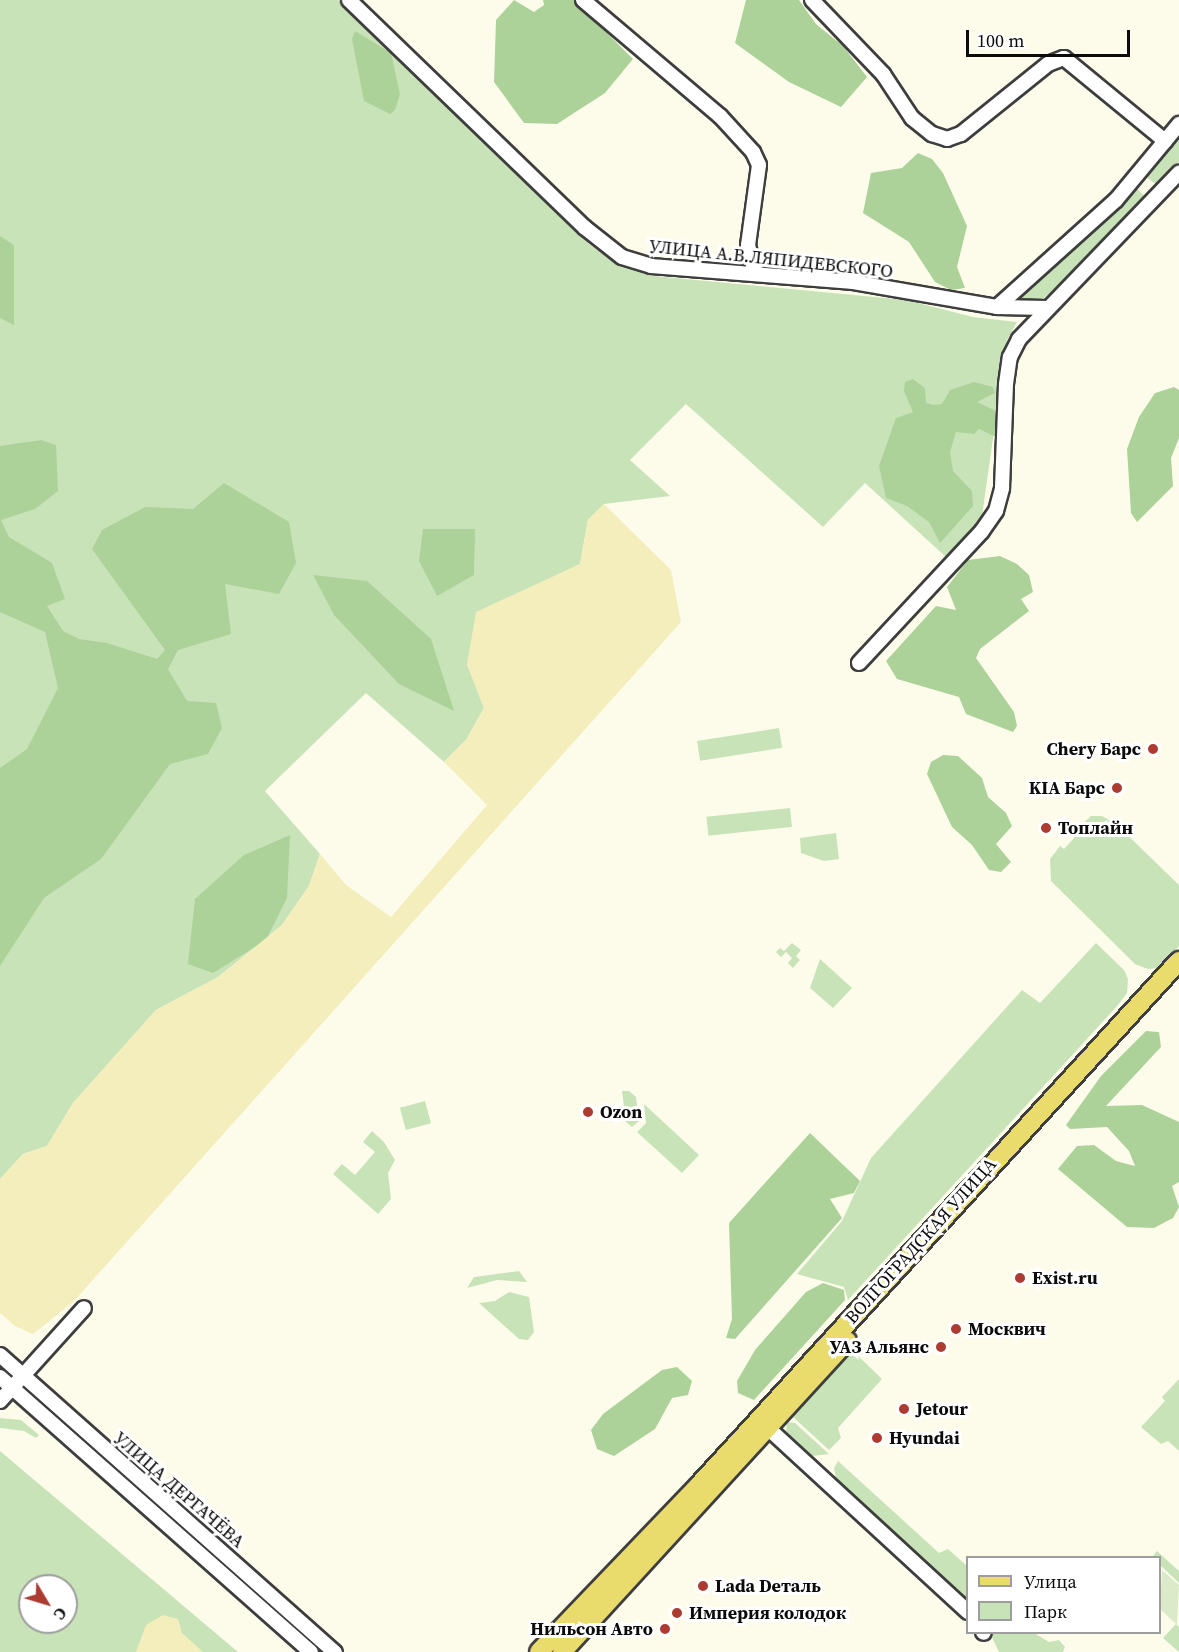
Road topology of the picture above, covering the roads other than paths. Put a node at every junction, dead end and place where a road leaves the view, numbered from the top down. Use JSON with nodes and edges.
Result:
{"nodes":[{"id":1,"x":349,"y":0,"type":"edge"},
{"id":2,"x":583,"y":0,"type":"edge"},
{"id":3,"x":812,"y":0,"type":"edge"},
{"id":4,"x":1179,"y":124,"type":"edge"},
{"id":5,"x":1166,"y":141,"type":"junction"},
{"id":6,"x":1179,"y":173,"type":"edge"},
{"id":7,"x":755,"y":273,"type":"junction"},
{"id":8,"x":997,"y":307,"type":"junction"},
{"id":9,"x":1047,"y":308,"type":"junction"},
{"id":10,"x":859,"y":663,"type":"dead end"},
{"id":11,"x":1179,"y":961,"type":"edge"},
{"id":12,"x":1179,"y":977,"type":"edge"},
{"id":13,"x":885,"y":1290,"type":"junction"},
{"id":14,"x":84,"y":1308,"type":"dead end"},
{"id":15,"x":0,"y":1355,"type":"edge"},
{"id":16,"x":23,"y":1375,"type":"junction"},
{"id":17,"x":0,"y":1377,"type":"edge"},
{"id":18,"x":12,"y":1388,"type":"junction"},
{"id":19,"x":0,"y":1401,"type":"edge"},
{"id":20,"x":769,"y":1429,"type":"junction"},
{"id":21,"x":966,"y":1610,"type":"edge"},
{"id":22,"x":311,"y":1652,"type":"edge"},
{"id":23,"x":335,"y":1652,"type":"edge"},
{"id":24,"x":539,"y":1652,"type":"edge"},
{"id":25,"x":562,"y":1652,"type":"edge"}],
"edges":[{"from":1,"to":7,"type":"street","name":"УЛИЦА А.В.ЛЯПИДЕВСКОГО"},
{"from":2,"to":7,"type":"street"},
{"from":3,"to":5,"type":"street"},
{"from":4,"to":5,"type":"street"},
{"from":5,"to":8,"type":"street"},
{"from":6,"to":9,"type":"street"},
{"from":7,"to":8,"type":"street","name":"УЛИЦА А.В.ЛЯПИДЕВСКОГО"},
{"from":8,"to":9,"type":"street","name":"УЛИЦА А.В.ЛЯПИДЕВСКОГО"},
{"from":9,"to":10,"type":"street"},
{"from":11,"to":13,"type":"main road","name":"ВОЛГОГРАДСКАЯ УЛИЦА"},
{"from":12,"to":13,"type":"main road","name":"ВОЛГОГРАДСКАЯ УЛИЦА"},
{"from":13,"to":20,"type":"main road","name":"ВОЛГОГРАДСКАЯ УЛИЦА"},
{"from":13,"to":24,"type":"main road","name":"ВОЛГОГРАДСКАЯ УЛИЦА"},
{"from":14,"to":16,"type":"street"},
{"from":15,"to":16,"type":"street","name":"УЛИЦА ДЕРГАЧЁВА"},
{"from":16,"to":18,"type":"street"},
{"from":16,"to":23,"type":"street","name":"УЛИЦА ДЕРГАЧЁВА"},
{"from":17,"to":18,"type":"street","name":"УЛИЦА ДЕРГАЧЁВА"},
{"from":18,"to":19,"type":"street"},
{"from":18,"to":22,"type":"street","name":"УЛИЦА ДЕРГАЧЁВА"},
{"from":20,"to":21,"type":"street"},
{"from":20,"to":25,"type":"main road","name":"ВОЛГОГРАДСКАЯ УЛИЦА"}]}
